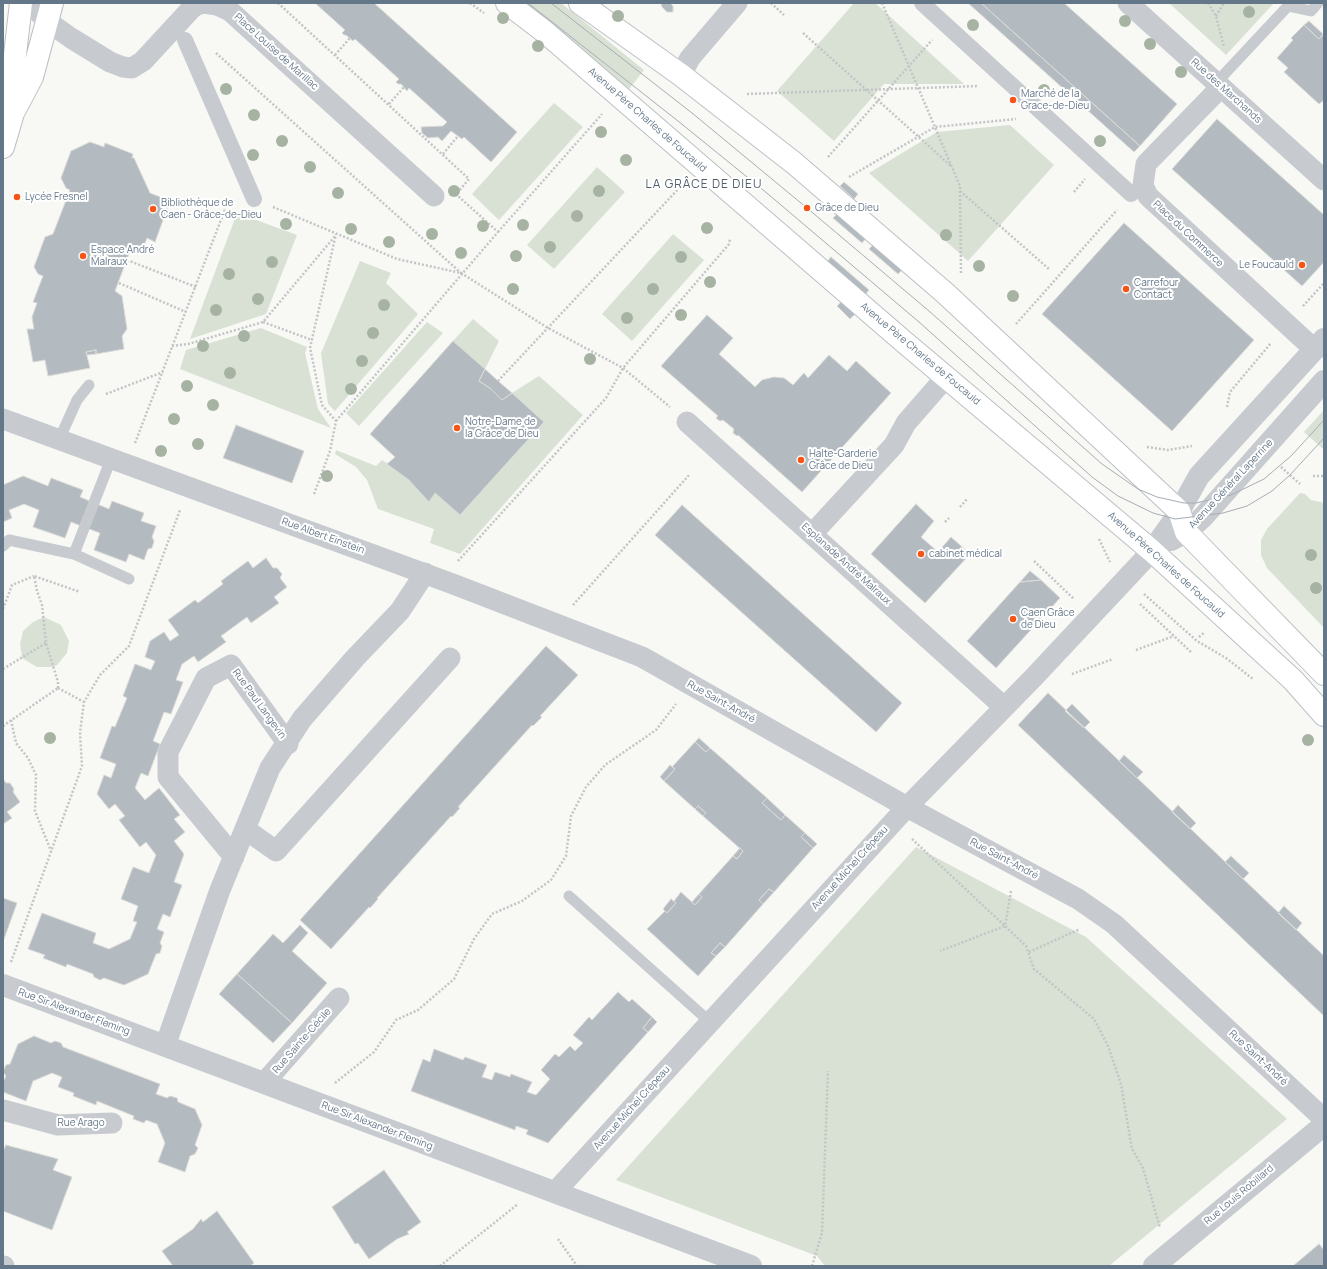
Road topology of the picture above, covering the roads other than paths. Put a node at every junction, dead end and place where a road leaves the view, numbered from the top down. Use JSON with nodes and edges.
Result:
{"nodes":[{"id":1,"x":21,"y":3,"type":"edge"},
{"id":2,"x":30,"y":3,"type":"edge"},
{"id":3,"x":507,"y":3,"type":"edge"},
{"id":4,"x":580,"y":3,"type":"edge"},
{"id":5,"x":737,"y":3,"type":"edge"},
{"id":6,"x":922,"y":3,"type":"edge"},
{"id":7,"x":1128,"y":3,"type":"edge"},
{"id":8,"x":1318,"y":3,"type":"edge"},
{"id":9,"x":50,"y":12,"type":"edge"},
{"id":10,"x":186,"y":41,"type":"road end"},
{"id":11,"x":681,"y":75,"type":"junction"},
{"id":12,"x":1218,"y":85,"type":"junction"},
{"id":13,"x":9,"y":117,"type":"edge"},
{"id":14,"x":3,"y":147,"type":"edge"},
{"id":15,"x":1324,"y":180,"type":"edge"},
{"id":16,"x":1131,"y":194,"type":"dead end"},
{"id":17,"x":434,"y":196,"type":"dead end"},
{"id":18,"x":254,"y":199,"type":"road end"},
{"id":19,"x":1320,"y":344,"type":"edge"},
{"id":20,"x":946,"y":377,"type":"junction"},
{"id":21,"x":1324,"y":381,"type":"edge"},
{"id":22,"x":89,"y":385,"type":"dead end"},
{"id":23,"x":3,"y":419,"type":"edge"},
{"id":24,"x":687,"y":422,"type":"road end"},
{"id":25,"x":59,"y":440,"type":"junction"},
{"id":26,"x":111,"y":458,"type":"junction"},
{"id":27,"x":1179,"y":511,"type":"junction"},
{"id":28,"x":1186,"y":532,"type":"junction"},
{"id":29,"x":812,"y":534,"type":"junction"},
{"id":30,"x":3,"y":546,"type":"edge"},
{"id":31,"x":1152,"y":550,"type":"junction"},
{"id":32,"x":74,"y":554,"type":"junction"},
{"id":33,"x":426,"y":573,"type":"junction"},
{"id":34,"x":129,"y":579,"type":"dead end"},
{"id":35,"x":642,"y":657,"type":"joint"},
{"id":36,"x":450,"y":658,"type":"dead end"},
{"id":37,"x":1324,"y":674,"type":"edge"},
{"id":38,"x":1004,"y":707,"type":"junction"},
{"id":39,"x":1324,"y":715,"type":"edge"},
{"id":40,"x":288,"y":744,"type":"junction"},
{"id":41,"x":907,"y":807,"type":"junction"},
{"id":42,"x":245,"y":829,"type":"junction"},
{"id":43,"x":234,"y":857,"type":"junction"},
{"id":44,"x":569,"y":896,"type":"dead end"},
{"id":45,"x":6,"y":977,"type":"edge"},
{"id":46,"x":339,"y":998,"type":"dead end"},
{"id":47,"x":710,"y":1022,"type":"junction"},
{"id":48,"x":165,"y":1046,"type":"junction"},
{"id":49,"x":264,"y":1083,"type":"junction"},
{"id":50,"x":3,"y":1110,"type":"edge"},
{"id":51,"x":1324,"y":1119,"type":"edge"},
{"id":52,"x":112,"y":1123,"type":"dead end"},
{"id":53,"x":1324,"y":1125,"type":"edge"},
{"id":54,"x":547,"y":1190,"type":"junction"},
{"id":55,"x":751,"y":1266,"type":"edge"},
{"id":56,"x":1154,"y":1266,"type":"edge"}],
"edges":[{"from":1,"to":13,"type":"main road"},
{"from":2,"to":9,"type":"street","name":"Place Louise de Marillac"},
{"from":3,"to":20,"type":"main road","name":"Avenue Père Charles de Foucauld"},
{"from":4,"to":11,"type":"main road"},
{"from":5,"to":11,"type":"street"},
{"from":6,"to":16,"type":"street"},
{"from":7,"to":12,"type":"street","name":"Rue des Marchands"},
{"from":8,"to":12,"type":"lane"},
{"from":9,"to":13,"type":"main road"},
{"from":9,"to":17,"type":"street","name":"Place Louise de Marillac"},
{"from":10,"to":18,"type":"street"},
{"from":11,"to":27,"type":"main road"},
{"from":12,"to":15,"type":"street","name":"Rue des Marchands"},
{"from":12,"to":19,"type":"street","name":"Place du Commerce"},
{"from":13,"to":14,"type":"main road"},
{"from":19,"to":27,"type":"street","name":"Avenue Général Laperrine"},
{"from":20,"to":29,"type":"street"},
{"from":20,"to":31,"type":"main road","name":"Avenue Père Charles de Foucauld"},
{"from":21,"to":28,"type":"street","name":"Avenue Général Laperrine"},
{"from":22,"to":25,"type":"lane"},
{"from":23,"to":25,"type":"street","name":"Rue Albert Einstein"},
{"from":24,"to":29,"type":"street","name":"Esplanade André Malraux"},
{"from":25,"to":26,"type":"street","name":"Rue Albert Einstein"},
{"from":26,"to":32,"type":"lane"},
{"from":26,"to":33,"type":"street","name":"Rue Albert Einstein"},
{"from":27,"to":28,"type":"main road"},
{"from":27,"to":31,"type":"street","name":"Avenue Général Laperrine"},
{"from":28,"to":31,"type":"street","name":"Avenue Général Laperrine"},
{"from":28,"to":37,"type":"main road"},
{"from":29,"to":38,"type":"street","name":"Esplanade André Malraux"},
{"from":30,"to":32,"type":"lane"},
{"from":31,"to":38,"type":"street","name":"Avenue Michel Crépeau"},
{"from":31,"to":39,"type":"main road","name":"Avenue Père Charles de Foucauld"},
{"from":32,"to":34,"type":"lane"},
{"from":33,"to":35,"type":"street","name":"Rue Albert Einstein"},
{"from":33,"to":40,"type":"street","name":"Rue Paul Langevin"},
{"from":35,"to":41,"type":"street","name":"Rue Saint-André"},
{"from":36,"to":42,"type":"street"},
{"from":38,"to":41,"type":"street","name":"Avenue Michel Crépeau"},
{"from":40,"to":42,"type":"street","name":"Rue Paul Langevin"},
{"from":40,"to":43,"type":"street","name":"Rue Paul Langevin"},
{"from":41,"to":47,"type":"street","name":"Avenue Michel Crépeau"},
{"from":41,"to":51,"type":"street","name":"Rue Saint-André"},
{"from":42,"to":43,"type":"street","name":"Rue Paul Langevin"},
{"from":43,"to":48,"type":"street","name":"Rue Paul Langevin"},
{"from":44,"to":47,"type":"lane"},
{"from":45,"to":48,"type":"street","name":"Rue Sir Alexander Fleming"},
{"from":46,"to":49,"type":"street","name":"Rue Sainte-Cécile"},
{"from":47,"to":54,"type":"street","name":"Avenue Michel Crépeau"},
{"from":48,"to":49,"type":"street","name":"Rue Sir Alexander Fleming"},
{"from":49,"to":54,"type":"street","name":"Rue Sir Alexander Fleming"},
{"from":50,"to":52,"type":"street","name":"Rue Arago"},
{"from":53,"to":56,"type":"street","name":"Rue Louis Robillard"},
{"from":54,"to":55,"type":"street","name":"Rue Sir Alexander Fleming"}]}
